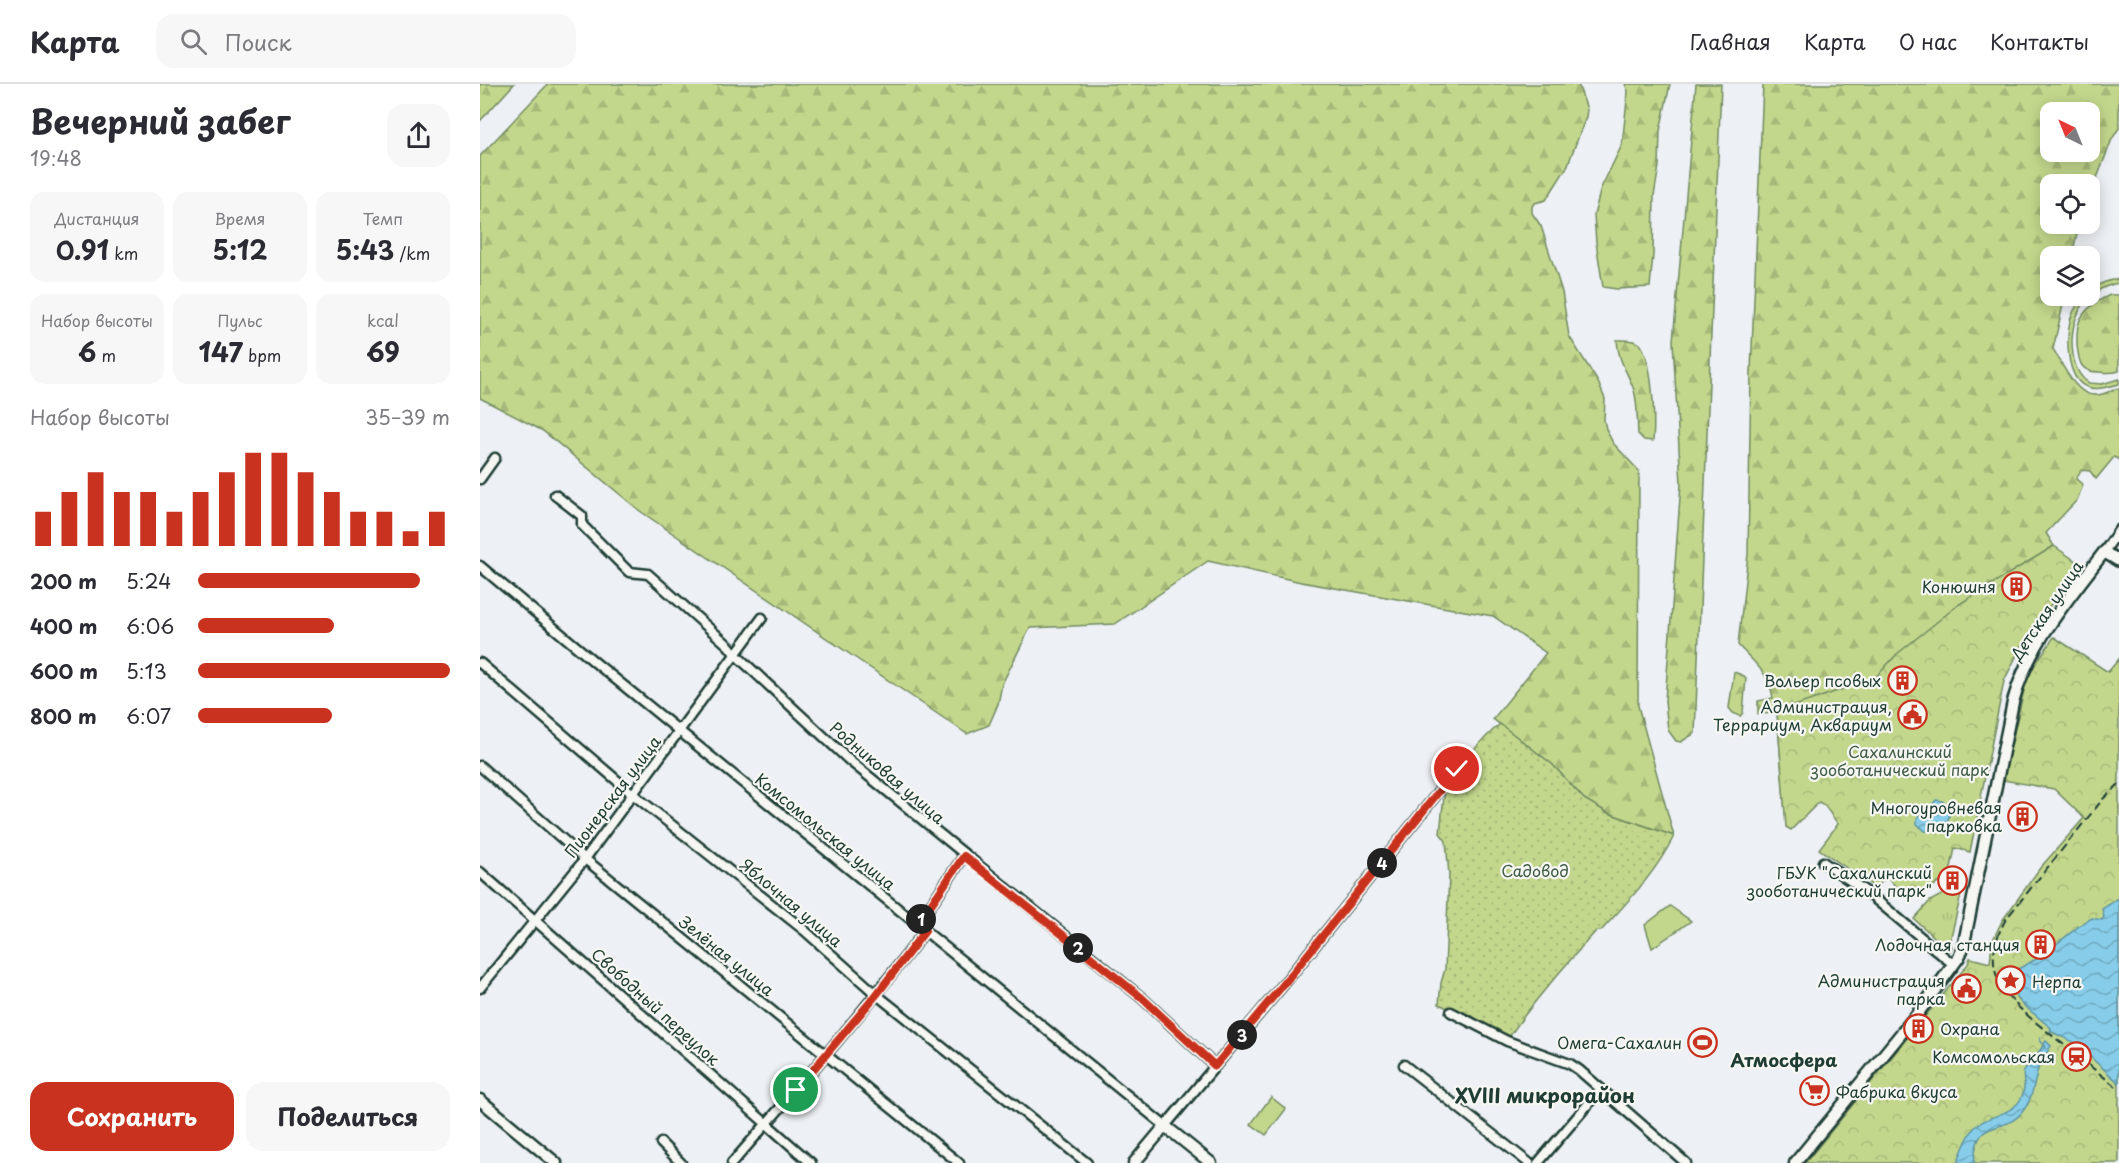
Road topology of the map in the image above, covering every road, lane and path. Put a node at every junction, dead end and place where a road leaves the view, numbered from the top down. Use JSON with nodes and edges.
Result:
{"nodes":[{"id":1,"x":495,"y":458,"type":"dead end"},
{"id":2,"x":480,"y":479,"type":"edge"},
{"id":3,"x":555,"y":495,"type":"dead end"},
{"id":4,"x":2119,"y":530,"type":"edge"},
{"id":5,"x":2104,"y":552,"type":"junction"},
{"id":6,"x":2119,"y":561,"type":"edge"},
{"id":7,"x":480,"y":566,"type":"edge"},
{"id":8,"x":762,"y":618,"type":"dead end"},
{"id":9,"x":735,"y":654,"type":"junction"},
{"id":10,"x":480,"y":663,"type":"edge"},
{"id":11,"x":680,"y":730,"type":"junction"},
{"id":12,"x":480,"y":766,"type":"edge"},
{"id":13,"x":1457,"y":769,"type":"dead end"},
{"id":14,"x":634,"y":795,"type":"junction"},
{"id":15,"x":964,"y":856,"type":"junction"},
{"id":16,"x":585,"y":860,"type":"junction"},
{"id":17,"x":1823,"y":862,"type":"dead end"},
{"id":18,"x":480,"y":872,"type":"edge"},
{"id":19,"x":535,"y":920,"type":"junction"},
{"id":20,"x":917,"y":925,"type":"junction"},
{"id":21,"x":925,"y":931,"type":"junction"},
{"id":22,"x":1954,"y":965,"type":"junction"},
{"id":23,"x":480,"y":988,"type":"edge"},
{"id":24,"x":877,"y":994,"type":"junction"},
{"id":25,"x":1451,"y":1012,"type":"dead end"},
{"id":26,"x":827,"y":1056,"type":"junction"},
{"id":27,"x":1404,"y":1065,"type":"dead end"},
{"id":28,"x":1215,"y":1066,"type":"junction"},
{"id":29,"x":1601,"y":1089,"type":"junction"},
{"id":30,"x":480,"y":1100,"type":"edge"},
{"id":31,"x":766,"y":1125,"type":"junction"},
{"id":32,"x":1165,"y":1126,"type":"junction"},
{"id":33,"x":661,"y":1143,"type":"dead end"},
{"id":34,"x":556,"y":1163,"type":"edge"},
{"id":35,"x":681,"y":1163,"type":"edge"},
{"id":36,"x":732,"y":1163,"type":"edge"},
{"id":37,"x":812,"y":1163,"type":"edge"},
{"id":38,"x":959,"y":1163,"type":"edge"},
{"id":39,"x":1087,"y":1163,"type":"edge"},
{"id":40,"x":1134,"y":1163,"type":"edge"},
{"id":41,"x":1211,"y":1163,"type":"edge"},
{"id":42,"x":1528,"y":1163,"type":"edge"},
{"id":43,"x":1538,"y":1163,"type":"edge"},
{"id":44,"x":1686,"y":1163,"type":"edge"},
{"id":45,"x":1796,"y":1163,"type":"edge"}],
"edges":[{"from":1,"to":2,"type":"street"},
{"from":3,"to":9,"type":"street","name":"Родниковая улица"},
{"from":4,"to":5,"type":"street"},
{"from":5,"to":6,"type":"street"},
{"from":5,"to":22,"type":"street","name":"Детская улица"},
{"from":7,"to":11,"type":"street","name":"Комсомольская улица"},
{"from":8,"to":9,"type":"street","name":"Пионерская улица"},
{"from":9,"to":11,"type":"street","name":"Пионерская улица"},
{"from":9,"to":15,"type":"street","name":"Родниковая улица"},
{"from":10,"to":14,"type":"street","name":"Яблочная улица"},
{"from":11,"to":14,"type":"street","name":"Пионерская улица"},
{"from":11,"to":20,"type":"street","name":"Комсомольская улица"},
{"from":12,"to":16,"type":"street","name":"Зелёная улица"},
{"from":13,"to":28,"type":"street"},
{"from":14,"to":16,"type":"street","name":"Пионерская улица"},
{"from":14,"to":24,"type":"street","name":"Яблочная улица"},
{"from":15,"to":20,"type":"street"},
{"from":15,"to":28,"type":"street","name":"Родниковая улица"},
{"from":16,"to":19,"type":"street","name":"Пионерская улица"},
{"from":16,"to":26,"type":"street","name":"Зелёная улица"},
{"from":17,"to":22,"type":"street"},
{"from":18,"to":19,"type":"street","name":"Свободный переулок"},
{"from":19,"to":23,"type":"street","name":"Пионерская улица"},
{"from":19,"to":31,"type":"street","name":"Свободный переулок"},
{"from":20,"to":21,"type":"street","name":"Комсомольская улица"},
{"from":21,"to":24,"type":"street"},
{"from":21,"to":32,"type":"street","name":"Комсомольская улица"},
{"from":22,"to":45,"type":"street","name":"Детская улица"},
{"from":24,"to":26,"type":"street"},
{"from":24,"to":39,"type":"street","name":"Яблочная улица"},
{"from":25,"to":29,"type":"street"},
{"from":26,"to":31,"type":"street"},
{"from":26,"to":38,"type":"street","name":"Зелёная улица"},
{"from":27,"to":42,"type":"street"},
{"from":28,"to":32,"type":"street"},
{"from":29,"to":43,"type":"street"},
{"from":29,"to":44,"type":"street"},
{"from":30,"to":34,"type":"street"},
{"from":31,"to":36,"type":"street"},
{"from":31,"to":37,"type":"street","name":"Свободный переулок"},
{"from":32,"to":40,"type":"street"},
{"from":32,"to":41,"type":"street","name":"Комсомольская улица"},
{"from":33,"to":35,"type":"street"}]}
